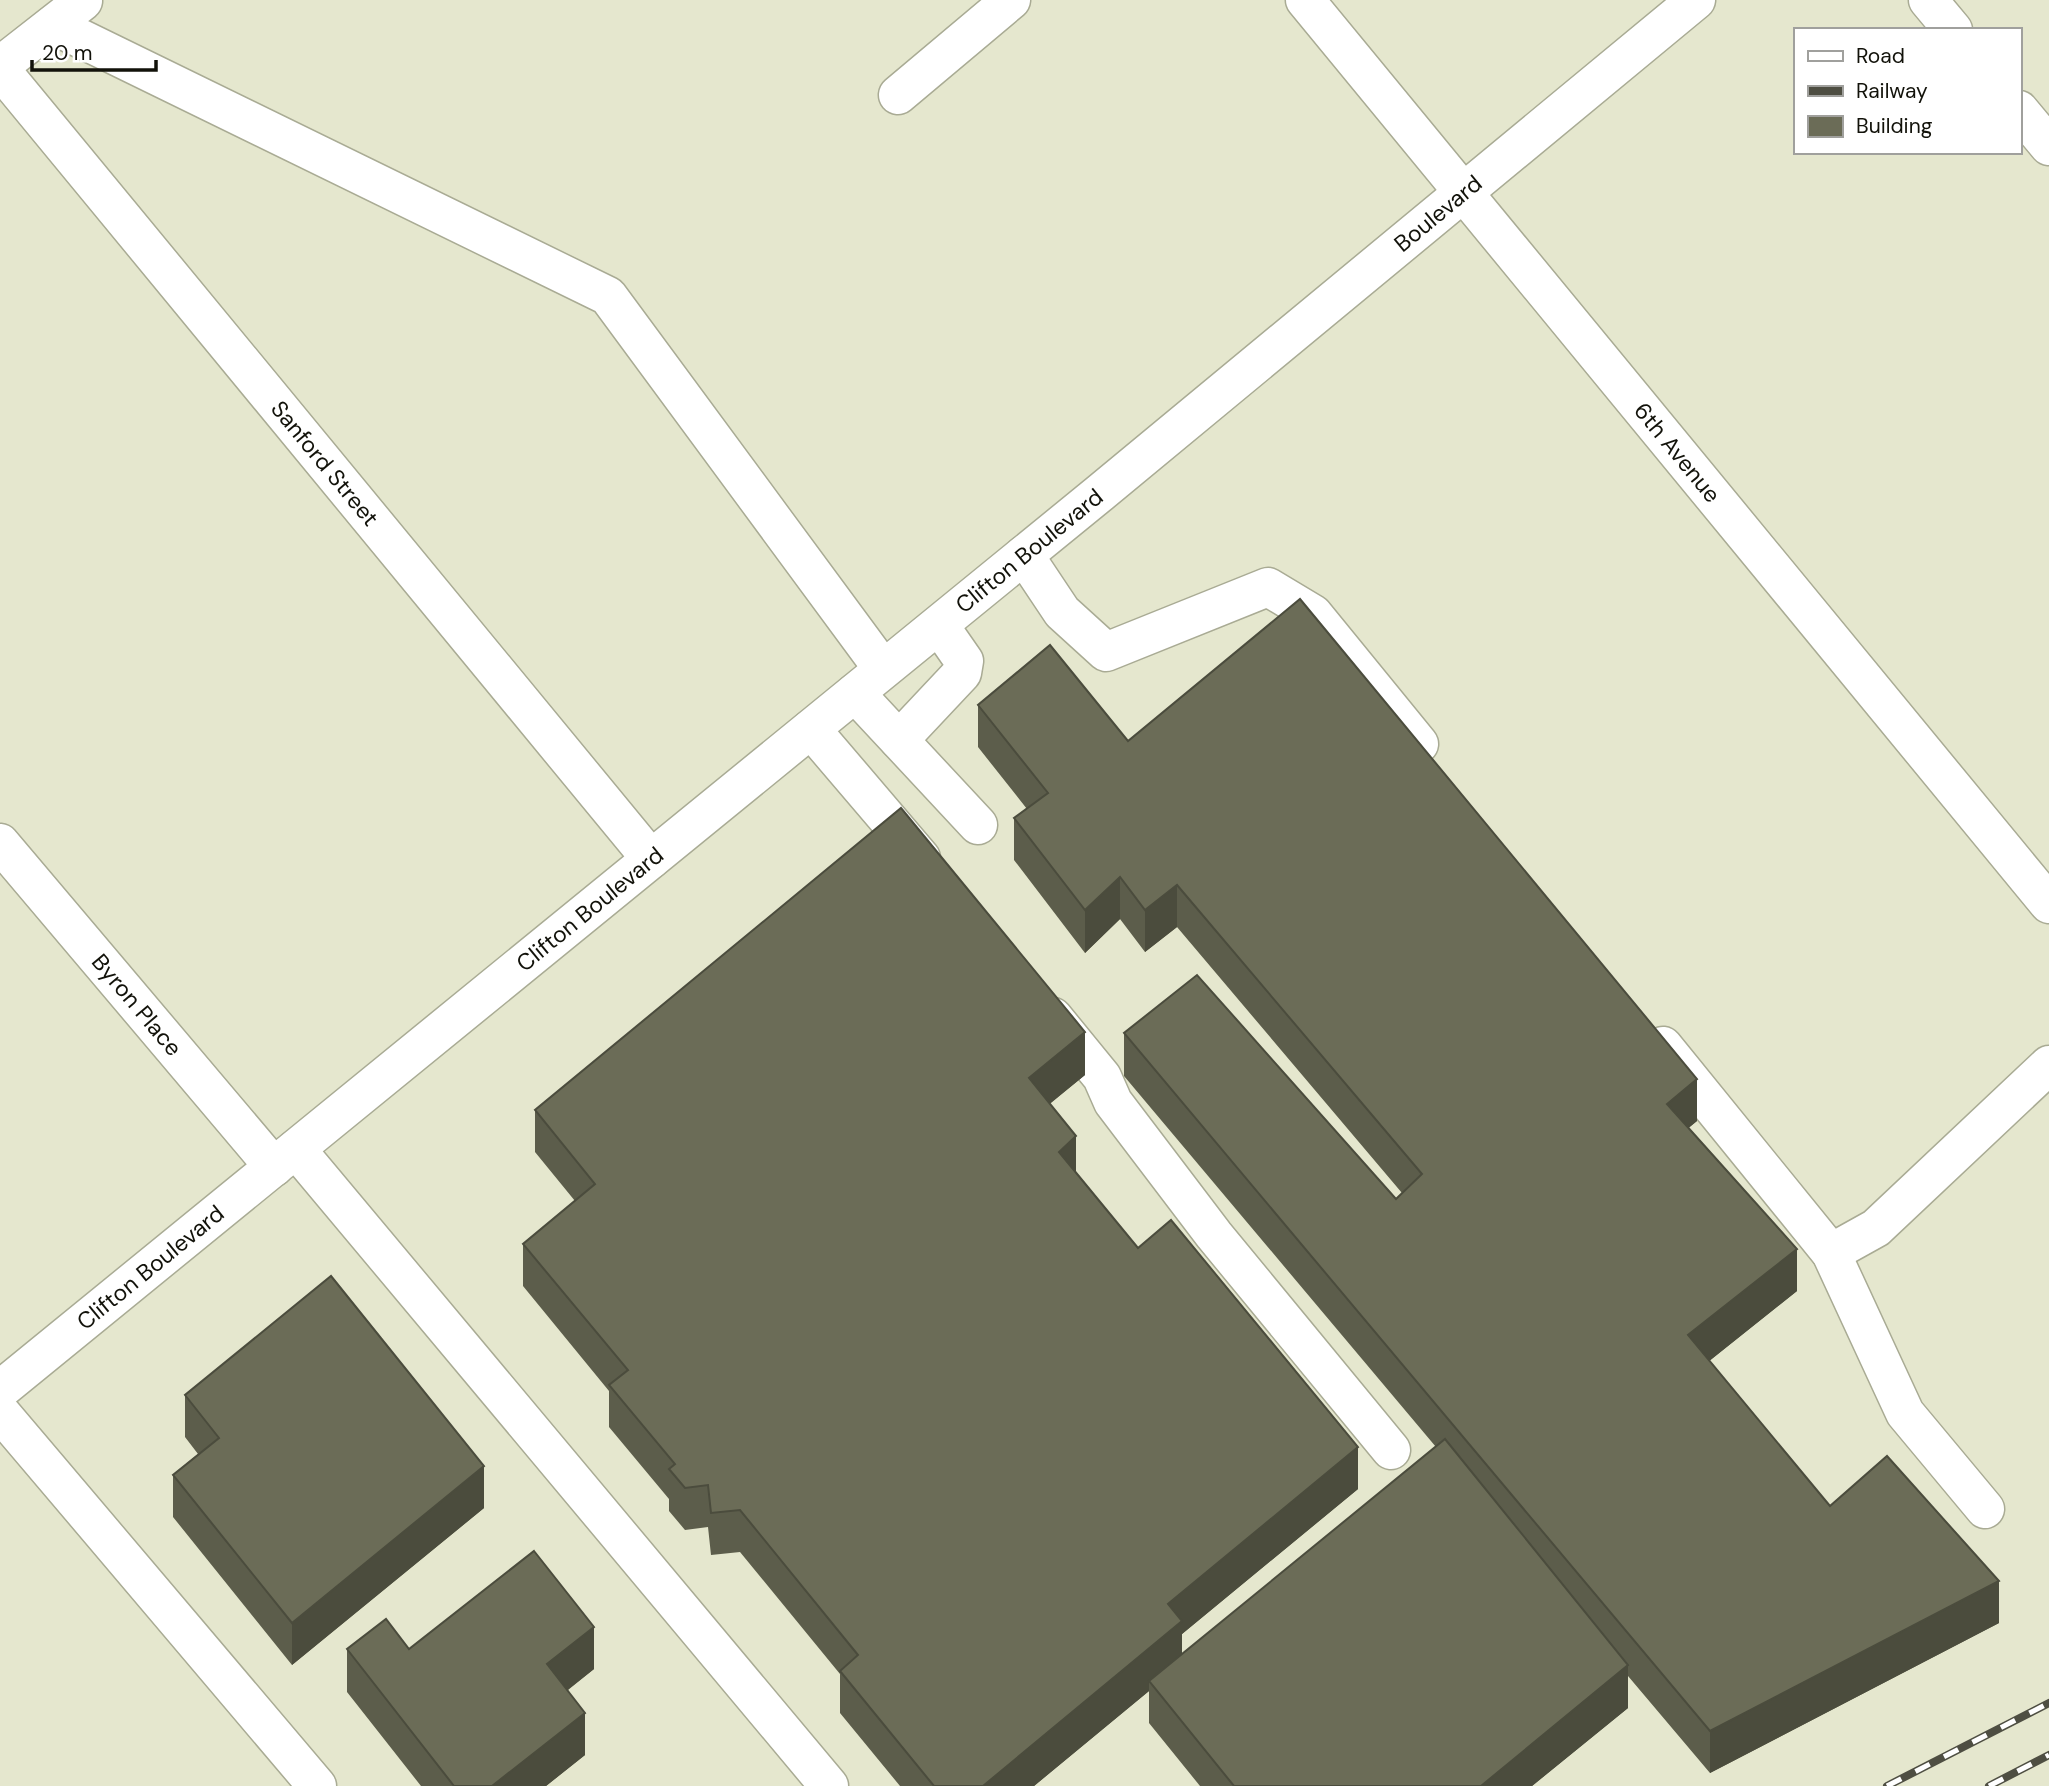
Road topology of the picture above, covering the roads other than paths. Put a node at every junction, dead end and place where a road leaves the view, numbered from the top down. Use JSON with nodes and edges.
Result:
{"nodes":[{"id":1,"x":1011,"y":0,"type":"edge"},
{"id":2,"x":1306,"y":0,"type":"edge"},
{"id":3,"x":1696,"y":0,"type":"edge"},
{"id":4,"x":1928,"y":0,"type":"edge"},
{"id":5,"x":83,"y":1,"type":"edge"},
{"id":6,"x":53,"y":25,"type":"junction"},
{"id":7,"x":1951,"y":28,"type":"edge"},
{"id":8,"x":0,"y":67,"type":"edge"},
{"id":9,"x":898,"y":94,"type":"dead end"},
{"id":10,"x":2021,"y":112,"type":"edge"},
{"id":11,"x":2049,"y":146,"type":"edge"},
{"id":12,"x":1464,"y":192,"type":"junction"},
{"id":13,"x":1179,"y":428,"type":"joint"},
{"id":14,"x":1024,"y":555,"type":"junction"},
{"id":15,"x":939,"y":625,"type":"junction"},
{"id":16,"x":869,"y":681,"type":"junction"},
{"id":17,"x":811,"y":729,"type":"junction"},
{"id":18,"x":899,"y":740,"type":"junction"},
{"id":19,"x":1444,"y":775,"type":"edge"},
{"id":20,"x":978,"y":825,"type":"dead end"},
{"id":21,"x":0,"y":844,"type":"edge"},
{"id":22,"x":651,"y":859,"type":"junction"},
{"id":23,"x":946,"y":887,"type":"edge"},
{"id":24,"x":2049,"y":904,"type":"edge"},
{"id":25,"x":1033,"y":993,"type":"edge"},
{"id":26,"x":1644,"y":1022,"type":"edge"},
{"id":27,"x":2049,"y":1065,"type":"edge"},
{"id":28,"x":285,"y":1158,"type":"junction"},
{"id":29,"x":1831,"y":1253,"type":"junction"},
{"id":30,"x":0,"y":1390,"type":"edge"},
{"id":31,"x":0,"y":1412,"type":"edge"},
{"id":32,"x":1391,"y":1450,"type":"dead end"},
{"id":33,"x":1985,"y":1509,"type":"dead end"},
{"id":34,"x":317,"y":1786,"type":"edge"},
{"id":35,"x":829,"y":1786,"type":"edge"}],
"edges":[{"from":1,"to":9,"type":"street"},
{"from":2,"to":12,"type":"street","name":"6th Avenue"},
{"from":3,"to":12,"type":"street","name":"Boulevard"},
{"from":4,"to":7,"type":"street"},
{"from":5,"to":6,"type":"street"},
{"from":6,"to":8,"type":"street"},
{"from":6,"to":16,"type":"street"},
{"from":8,"to":22,"type":"street","name":"Sanford Street"},
{"from":10,"to":11,"type":"street"},
{"from":12,"to":13,"type":"street","name":"Boulevard"},
{"from":12,"to":24,"type":"street","name":"6th Avenue"},
{"from":13,"to":14,"type":"street","name":"Clifton Boulevard"},
{"from":14,"to":15,"type":"street","name":"Clifton Boulevard"},
{"from":14,"to":19,"type":"street"},
{"from":15,"to":16,"type":"street","name":"Clifton Boulevard"},
{"from":15,"to":18,"type":"street"},
{"from":16,"to":17,"type":"street","name":"Clifton Boulevard"},
{"from":16,"to":18,"type":"street"},
{"from":17,"to":22,"type":"street","name":"Clifton Boulevard"},
{"from":17,"to":23,"type":"street"},
{"from":18,"to":20,"type":"street"},
{"from":21,"to":28,"type":"street","name":"Byron Place"},
{"from":22,"to":28,"type":"street","name":"Clifton Boulevard"},
{"from":25,"to":32,"type":"street"},
{"from":26,"to":29,"type":"street"},
{"from":27,"to":29,"type":"street"},
{"from":28,"to":30,"type":"street","name":"Clifton Boulevard"},
{"from":28,"to":35,"type":"street","name":"Byron Place"},
{"from":29,"to":33,"type":"street"},
{"from":31,"to":34,"type":"street"}]}
